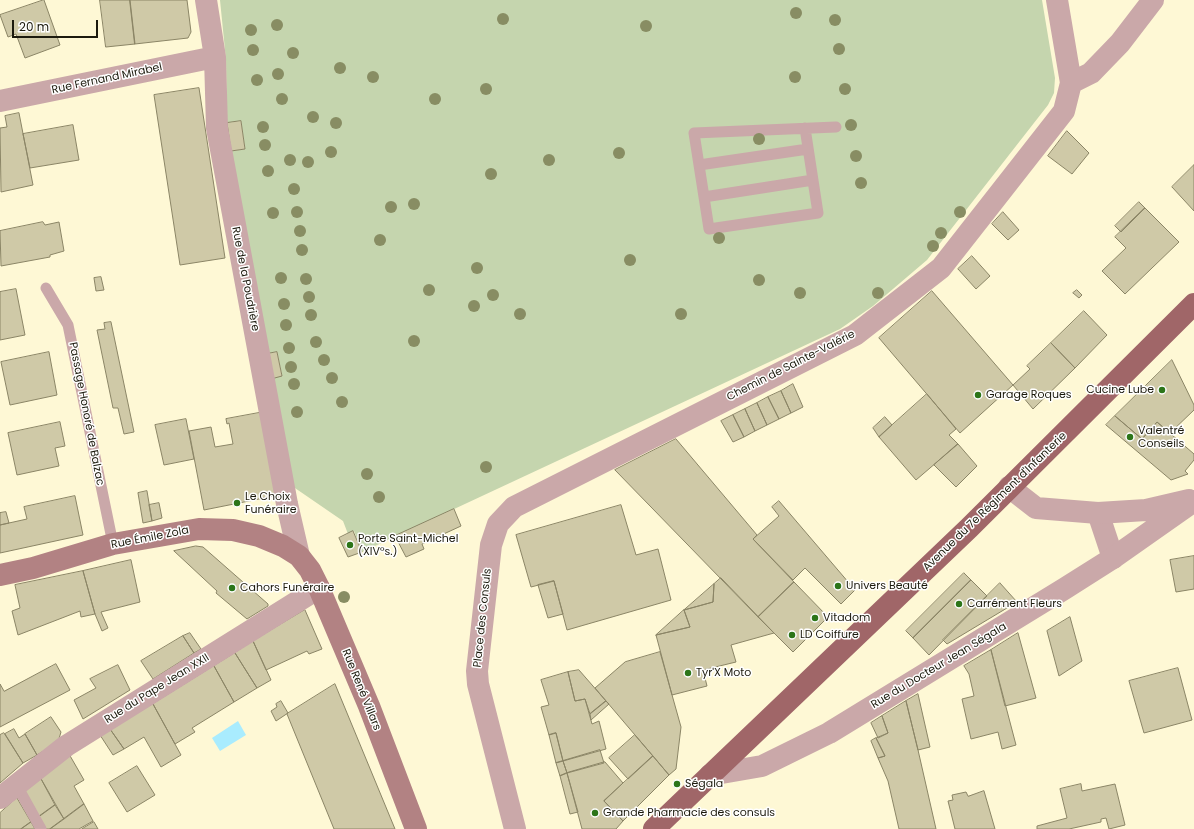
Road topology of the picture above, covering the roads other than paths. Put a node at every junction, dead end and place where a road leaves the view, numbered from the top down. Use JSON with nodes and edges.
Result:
{"nodes":[{"id":1,"x":206,"y":0,"type":"edge"},
{"id":2,"x":1057,"y":0,"type":"edge"},
{"id":3,"x":1153,"y":0,"type":"edge"},
{"id":4,"x":215,"y":57,"type":"junction"},
{"id":5,"x":1071,"y":83,"type":"junction"},
{"id":6,"x":0,"y":102,"type":"edge"},
{"id":7,"x":836,"y":127,"type":"dead end"},
{"id":8,"x":805,"y":128,"type":"junction"},
{"id":9,"x":808,"y":149,"type":"junction"},
{"id":10,"x":699,"y":166,"type":"junction"},
{"id":11,"x":813,"y":180,"type":"junction"},
{"id":12,"x":704,"y":197,"type":"junction"},
{"id":13,"x":46,"y":288,"type":"dead end"},
{"id":14,"x":1192,"y":310,"type":"edge"},
{"id":15,"x":1010,"y":487,"type":"junction"},
{"id":16,"x":1194,"y":500,"type":"edge"},
{"id":17,"x":514,"y":507,"type":"joint"},
{"id":18,"x":1098,"y":513,"type":"junction"},
{"id":19,"x":112,"y":544,"type":"junction"},
{"id":20,"x":299,"y":556,"type":"junction"},
{"id":21,"x":1112,"y":558,"type":"junction"},
{"id":22,"x":0,"y":575,"type":"edge"},
{"id":23,"x":319,"y":588,"type":"junction"},
{"id":24,"x":710,"y":775,"type":"junction"},
{"id":25,"x":8,"y":791,"type":"edge"},
{"id":26,"x":41,"y":829,"type":"edge"},
{"id":27,"x":416,"y":829,"type":"edge"},
{"id":28,"x":515,"y":829,"type":"edge"},
{"id":29,"x":654,"y":829,"type":"edge"}],
"edges":[{"from":1,"to":4,"type":"street","name":"Rue de la Poudrière"},
{"from":2,"to":5,"type":"street"},
{"from":3,"to":5,"type":"street"},
{"from":4,"to":6,"type":"street","name":"Rue Fernand Mirabel"},
{"from":4,"to":20,"type":"street","name":"Rue de la Poudrière"},
{"from":5,"to":17,"type":"street","name":"Chemin de Sainte-Valérie"},
{"from":7,"to":8,"type":"lane"},
{"from":8,"to":9,"type":"lane"},
{"from":8,"to":10,"type":"lane"},
{"from":9,"to":10,"type":"lane"},
{"from":9,"to":11,"type":"lane"},
{"from":10,"to":12,"type":"lane"},
{"from":11,"to":12,"type":"lane"},
{"from":11,"to":12,"type":"lane"},
{"from":13,"to":19,"type":"lane","name":"Passage Honoré de Balzac"},
{"from":14,"to":15,"type":"main road","name":"Avenue du 7e Régiment d'Infanterie"},
{"from":15,"to":18,"type":"street","name":"Rue du Docteur Jean Ségala"},
{"from":15,"to":24,"type":"main road","name":"Avenue du 7e Régiment d'Infanterie"},
{"from":16,"to":18,"type":"street","name":"Rue du Docteur Jean Ségala"},
{"from":16,"to":21,"type":"street","name":"Rue du Docteur Jean Ségala"},
{"from":17,"to":28,"type":"street","name":"Place des Consuls"},
{"from":18,"to":21,"type":"street"},
{"from":19,"to":20,"type":"main road","name":"Rue Émile Zola"},
{"from":19,"to":22,"type":"main road","name":"Rue Émile Zola"},
{"from":20,"to":23,"type":"main road","name":"Rue René Villars"},
{"from":21,"to":24,"type":"street","name":"Rue du Docteur Jean Ségala"},
{"from":23,"to":25,"type":"street","name":"Rue du Pape Jean XXII"},
{"from":23,"to":27,"type":"main road","name":"Rue René Villars"},
{"from":24,"to":29,"type":"main road","name":"Avenue du 7e Régiment d'Infanterie"},
{"from":25,"to":26,"type":"lane"}]}
